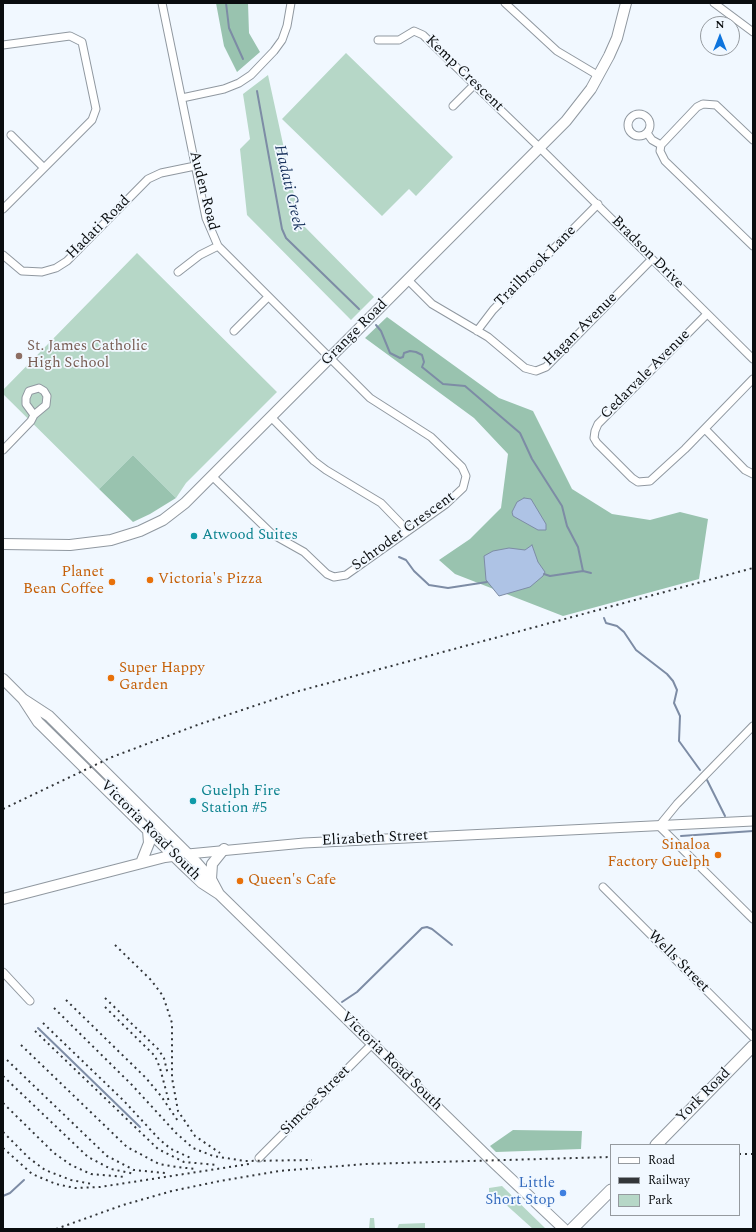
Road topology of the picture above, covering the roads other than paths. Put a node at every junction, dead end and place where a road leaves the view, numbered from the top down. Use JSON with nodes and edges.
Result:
{"nodes":[{"id":1,"x":162,"y":3,"type":"edge"},
{"id":2,"x":291,"y":3,"type":"edge"},
{"id":3,"x":505,"y":3,"type":"edge"},
{"id":4,"x":626,"y":3,"type":"edge"},
{"id":5,"x":715,"y":3,"type":"edge"},
{"id":6,"x":753,"y":32,"type":"edge"},
{"id":7,"x":378,"y":40,"type":"dead end"},
{"id":8,"x":3,"y":45,"type":"edge"},
{"id":9,"x":599,"y":76,"type":"junction"},
{"id":10,"x":475,"y":84,"type":"junction"},
{"id":11,"x":182,"y":98,"type":"junction"},
{"id":12,"x":453,"y":106,"type":"dead end"},
{"id":13,"x":647,"y":133,"type":"dead end"},
{"id":14,"x":11,"y":135,"type":"dead end"},
{"id":15,"x":753,"y":140,"type":"edge"},
{"id":16,"x":661,"y":145,"type":"junction"},
{"id":17,"x":540,"y":148,"type":"junction"},
{"id":18,"x":195,"y":166,"type":"junction"},
{"id":19,"x":44,"y":168,"type":"junction"},
{"id":20,"x":598,"y":204,"type":"junction"},
{"id":21,"x":3,"y":209,"type":"edge"},
{"id":22,"x":218,"y":246,"type":"junction"},
{"id":23,"x":753,"y":246,"type":"edge"},
{"id":24,"x":3,"y":255,"type":"edge"},
{"id":25,"x":652,"y":259,"type":"junction"},
{"id":26,"x":178,"y":272,"type":"dead end"},
{"id":27,"x":408,"y":280,"type":"junction"},
{"id":28,"x":268,"y":297,"type":"junction"},
{"id":29,"x":707,"y":314,"type":"junction"},
{"id":30,"x":234,"y":331,"type":"dead end"},
{"id":31,"x":477,"y":331,"type":"junction"},
{"id":32,"x":330,"y":358,"type":"junction"},
{"id":33,"x":753,"y":359,"type":"edge"},
{"id":34,"x":753,"y":379,"type":"edge"},
{"id":35,"x":34,"y":415,"type":"dead end"},
{"id":36,"x":271,"y":417,"type":"junction"},
{"id":37,"x":705,"y":428,"type":"junction"},
{"id":38,"x":3,"y":450,"type":"edge"},
{"id":39,"x":753,"y":474,"type":"edge"},
{"id":40,"x":212,"y":476,"type":"junction"},
{"id":41,"x":408,"y":531,"type":"junction"},
{"id":42,"x":3,"y":544,"type":"edge"},
{"id":43,"x":3,"y":679,"type":"edge"},
{"id":44,"x":23,"y":699,"type":"junction"},
{"id":45,"x":753,"y":726,"type":"edge"},
{"id":46,"x":753,"y":821,"type":"edge"},
{"id":47,"x":659,"y":826,"type":"junction"},
{"id":48,"x":148,"y":830,"type":"junction"},
{"id":49,"x":224,"y":849,"type":"junction"},
{"id":50,"x":188,"y":854,"type":"junction"},
{"id":51,"x":175,"y":856,"type":"junction"},
{"id":52,"x":141,"y":863,"type":"junction"},
{"id":53,"x":211,"y":879,"type":"junction"},
{"id":54,"x":603,"y":887,"type":"dead end"},
{"id":55,"x":219,"y":894,"type":"junction"},
{"id":56,"x":3,"y":899,"type":"edge"},
{"id":57,"x":753,"y":919,"type":"edge"},
{"id":58,"x":3,"y":972,"type":"edge"},
{"id":59,"x":30,"y":1001,"type":"dead end"},
{"id":60,"x":753,"y":1037,"type":"edge"},
{"id":61,"x":372,"y":1044,"type":"junction"},
{"id":62,"x":753,"y":1046,"type":"edge"},
{"id":63,"x":657,"y":1144,"type":"edge"},
{"id":64,"x":259,"y":1158,"type":"dead end"},
{"id":65,"x":610,"y":1191,"type":"edge"},
{"id":66,"x":564,"y":1229,"type":"edge"},
{"id":67,"x":572,"y":1229,"type":"edge"}],
"edges":[{"from":1,"to":11,"type":"street","name":"Auden Road"},
{"from":2,"to":11,"type":"street"},
{"from":3,"to":9,"type":"street"},
{"from":4,"to":9,"type":"main road","name":"Grange Road"},
{"from":5,"to":6,"type":"street"},
{"from":7,"to":10,"type":"street","name":"Kemp Crescent"},
{"from":8,"to":19,"type":"street"},
{"from":9,"to":17,"type":"main road","name":"Grange Road"},
{"from":10,"to":12,"type":"street"},
{"from":10,"to":17,"type":"street","name":"Kemp Crescent"},
{"from":11,"to":18,"type":"street","name":"Auden Road"},
{"from":13,"to":16,"type":"street"},
{"from":14,"to":19,"type":"street"},
{"from":15,"to":16,"type":"street"},
{"from":16,"to":23,"type":"street"},
{"from":17,"to":20,"type":"street","name":"Bradson Drive"},
{"from":17,"to":27,"type":"main road","name":"Grange Road"},
{"from":18,"to":22,"type":"street","name":"Auden Road"},
{"from":18,"to":24,"type":"street","name":"Hadati Road"},
{"from":19,"to":21,"type":"street"},
{"from":20,"to":25,"type":"street","name":"Bradson Drive"},
{"from":20,"to":31,"type":"street","name":"Trailbrook Lane"},
{"from":22,"to":26,"type":"street"},
{"from":22,"to":28,"type":"street","name":"Auden Road"},
{"from":25,"to":29,"type":"street","name":"Bradson Drive"},
{"from":25,"to":31,"type":"street","name":"Hagan Avenue"},
{"from":27,"to":31,"type":"street","name":"Hagan Avenue"},
{"from":27,"to":32,"type":"main road","name":"Grange Road"},
{"from":28,"to":30,"type":"street"},
{"from":28,"to":32,"type":"street","name":"Auden Road"},
{"from":29,"to":33,"type":"street","name":"Bradson Drive"},
{"from":29,"to":37,"type":"street","name":"Cedarvale Avenue"},
{"from":32,"to":36,"type":"main road","name":"Grange Road"},
{"from":32,"to":41,"type":"street","name":"Schroder Crescent"},
{"from":34,"to":37,"type":"street","name":"Cedarvale Avenue"},
{"from":35,"to":38,"type":"street"},
{"from":36,"to":40,"type":"main road","name":"Grange Road"},
{"from":36,"to":41,"type":"street"},
{"from":37,"to":39,"type":"street"},
{"from":40,"to":41,"type":"street","name":"Schroder Crescent"},
{"from":40,"to":42,"type":"main road","name":"Grange Road"},
{"from":43,"to":44,"type":"main road"},
{"from":44,"to":48,"type":"main road","name":"Victoria Road South"},
{"from":44,"to":50,"type":"main road","name":"Victoria Road South"},
{"from":45,"to":47,"type":"street"},
{"from":46,"to":47,"type":"street","name":"Elizabeth Street"},
{"from":47,"to":49,"type":"street","name":"Elizabeth Street"},
{"from":47,"to":57,"type":"street"},
{"from":48,"to":51,"type":"main road","name":"Victoria Road South"},
{"from":48,"to":52,"type":"main road"},
{"from":49,"to":50,"type":"street","name":"Elizabeth Street"},
{"from":49,"to":53,"type":"main road"},
{"from":50,"to":51,"type":"main road","name":"Elizabeth Street"},
{"from":50,"to":53,"type":"main road","name":"Victoria Road South"},
{"from":51,"to":52,"type":"main road","name":"Elizabeth Street"},
{"from":51,"to":55,"type":"main road","name":"Victoria Road South"},
{"from":52,"to":56,"type":"main road","name":"Elizabeth Street"},
{"from":53,"to":55,"type":"main road","name":"Victoria Road South"},
{"from":54,"to":60,"type":"street","name":"Wells Street"},
{"from":55,"to":61,"type":"main road","name":"Victoria Road South"},
{"from":58,"to":59,"type":"street"},
{"from":61,"to":64,"type":"street","name":"Simcoe Street"},
{"from":61,"to":66,"type":"main road","name":"Victoria Road South"},
{"from":62,"to":63,"type":"main road","name":"York Road"},
{"from":65,"to":67,"type":"main road"}]}
